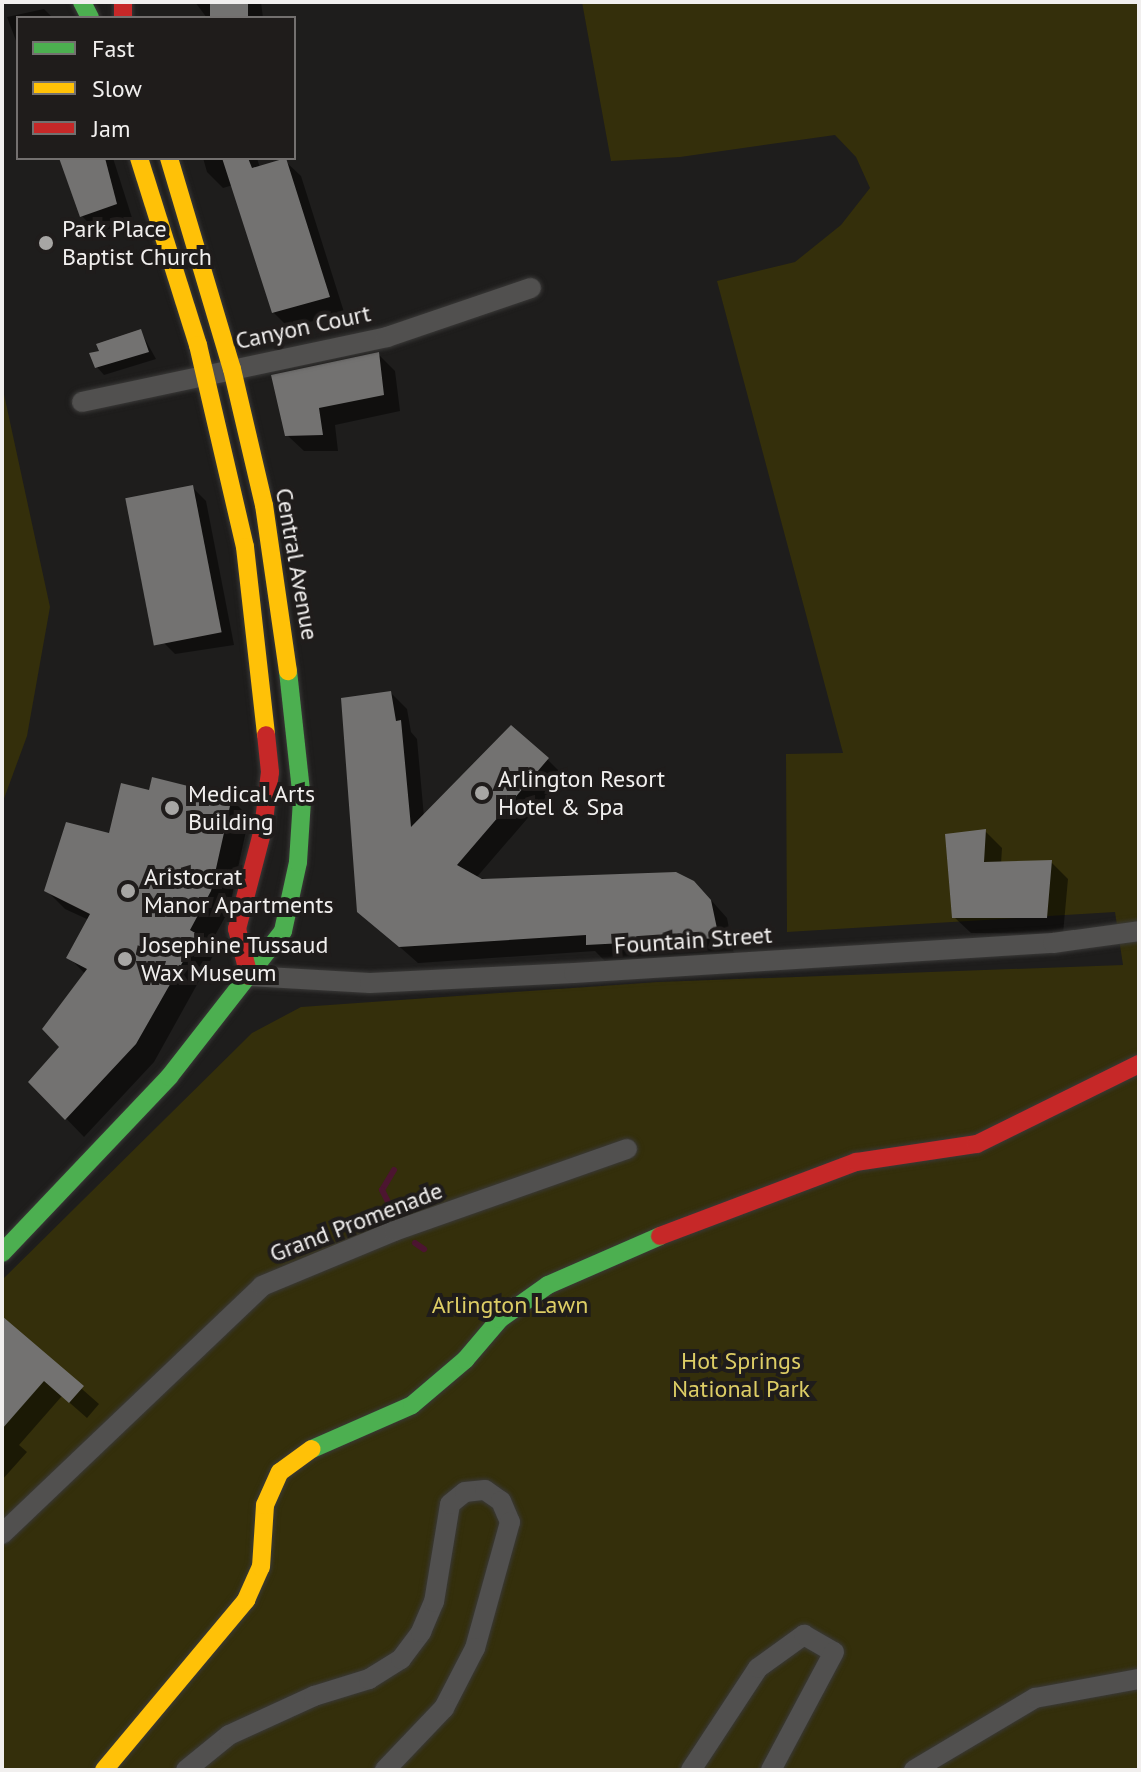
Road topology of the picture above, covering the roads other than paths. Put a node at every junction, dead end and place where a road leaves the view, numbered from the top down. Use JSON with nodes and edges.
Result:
{"nodes":[{"id":1,"x":140,"y":160,"type":"edge"},
{"id":2,"x":170,"y":160,"type":"edge"},
{"id":3,"x":531,"y":288,"type":"dead end"},
{"id":4,"x":232,"y":369,"type":"junction"},
{"id":5,"x":204,"y":375,"type":"junction"},
{"id":6,"x":82,"y":402,"type":"dead end"},
{"id":7,"x":1139,"y":931,"type":"edge"},
{"id":8,"x":249,"y":976,"type":"junction"},
{"id":9,"x":1139,"y":1064,"type":"edge"},
{"id":10,"x":627,"y":1149,"type":"dead end"},
{"id":11,"x":2,"y":1253,"type":"edge"},
{"id":12,"x":2,"y":1534,"type":"edge"},
{"id":13,"x":1139,"y":1679,"type":"edge"},
{"id":14,"x":104,"y":1770,"type":"edge"},
{"id":15,"x":186,"y":1770,"type":"edge"},
{"id":16,"x":385,"y":1770,"type":"edge"},
{"id":17,"x":691,"y":1770,"type":"edge"},
{"id":18,"x":771,"y":1770,"type":"edge"},
{"id":19,"x":914,"y":1770,"type":"edge"}],
"edges":[{"from":1,"to":5,"type":"main road","name":"Central Avenue"},
{"from":2,"to":4,"type":"main road","name":"Central Avenue"},
{"from":3,"to":4,"type":"street","name":"Canyon Court"},
{"from":4,"to":5,"type":"street","name":"Canyon Court"},
{"from":4,"to":8,"type":"main road","name":"Central Avenue"},
{"from":5,"to":6,"type":"street","name":"Canyon Court"},
{"from":5,"to":8,"type":"main road","name":"Central Avenue"},
{"from":7,"to":8,"type":"street","name":"Fountain Street"},
{"from":8,"to":11,"type":"main road","name":"Central Avenue"},
{"from":9,"to":14,"type":"main road"},
{"from":10,"to":12,"type":"street","name":"Grand Promenade"},
{"from":13,"to":19,"type":"street"},
{"from":15,"to":16,"type":"street"},
{"from":17,"to":18,"type":"street"}]}
